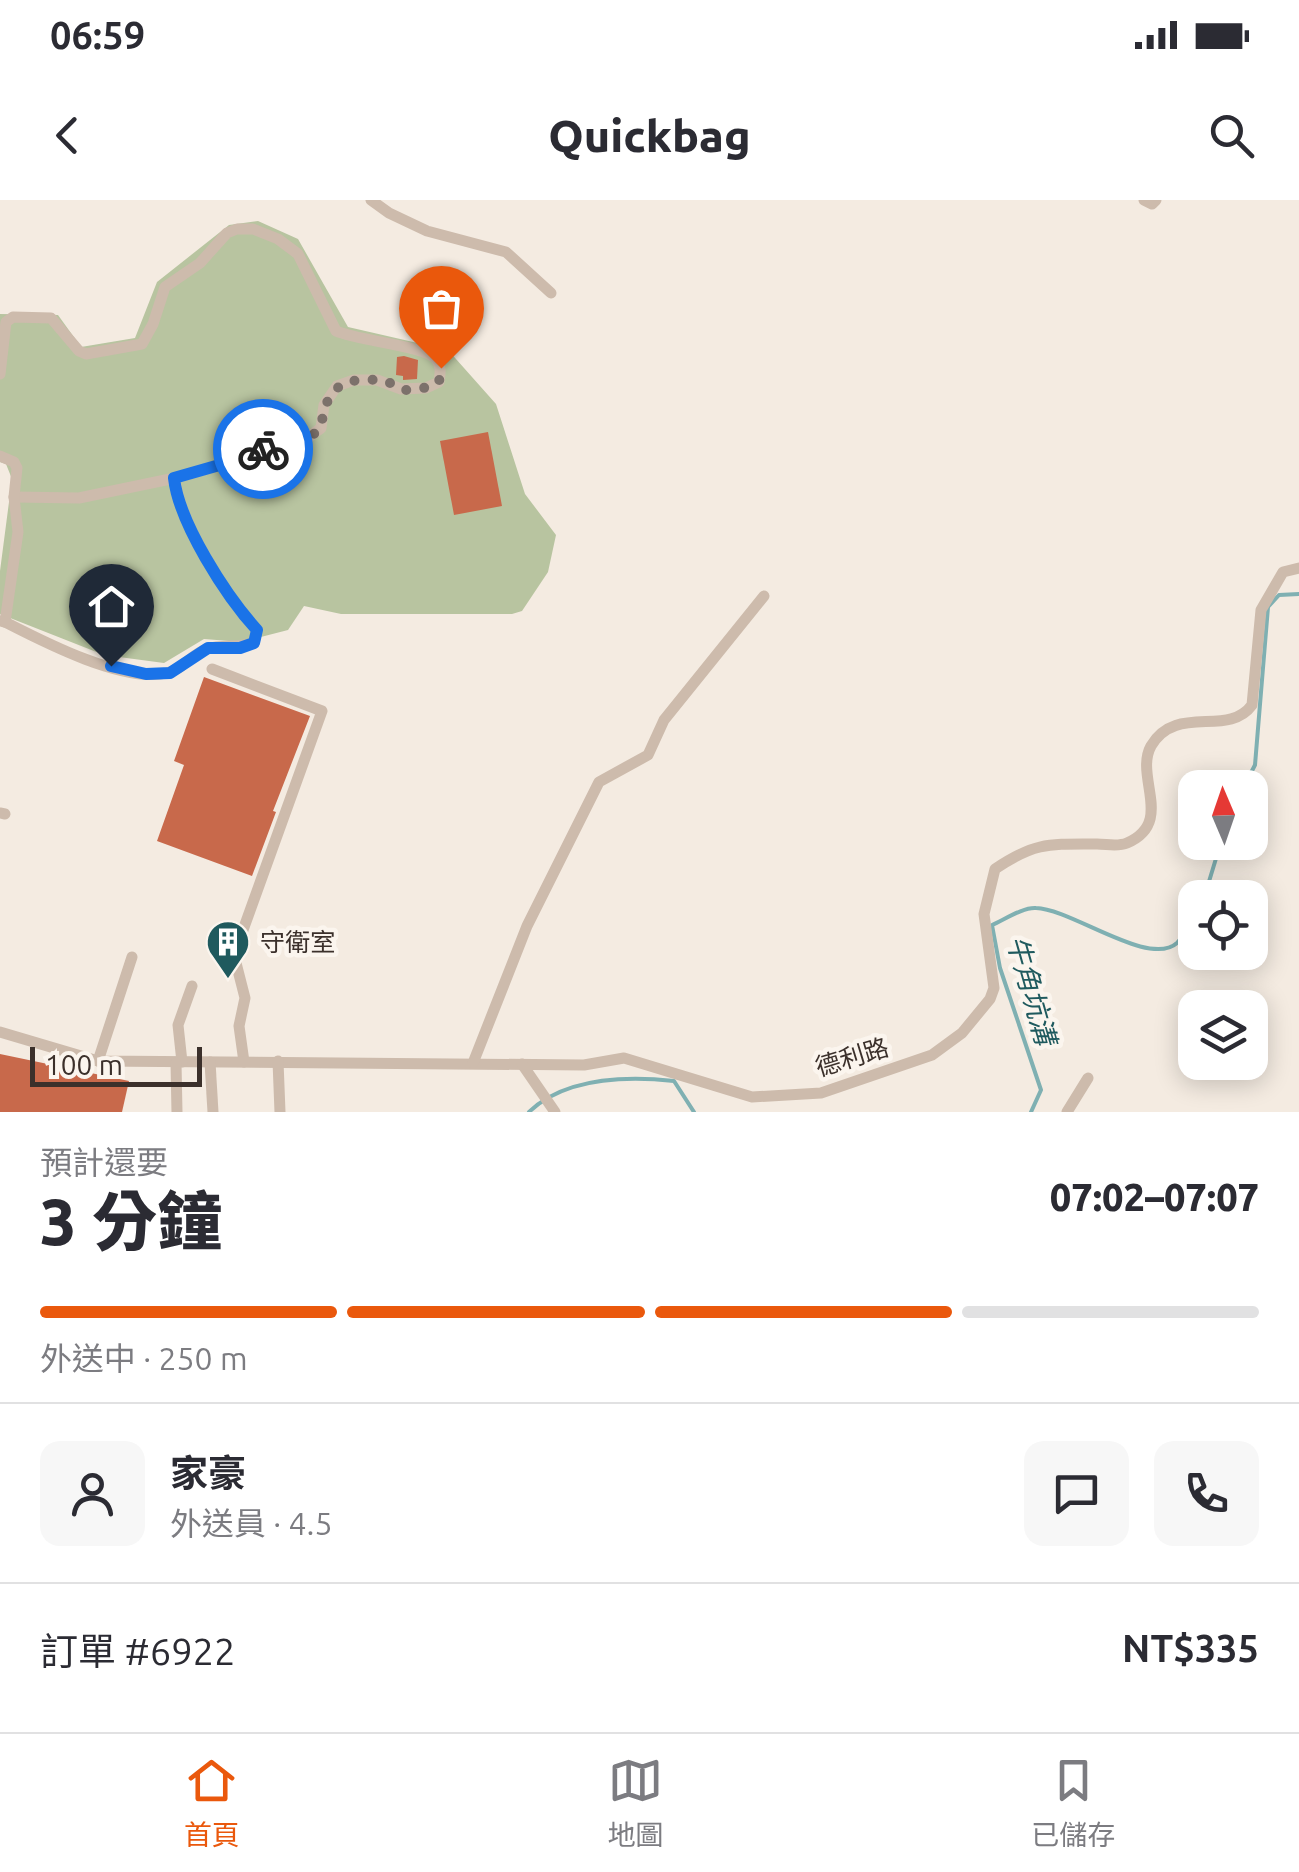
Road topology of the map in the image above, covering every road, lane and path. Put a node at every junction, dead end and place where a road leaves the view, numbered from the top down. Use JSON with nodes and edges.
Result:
{"nodes":[{"id":1,"x":371,"y":200,"type":"edge"},
{"id":2,"x":1144,"y":200,"type":"edge"},
{"id":3,"x":1156,"y":200,"type":"edge"},
{"id":4,"x":551,"y":293,"type":"dead end"},
{"id":5,"x":0,"y":374,"type":"edge"},
{"id":6,"x":0,"y":456,"type":"edge"},
{"id":7,"x":174,"y":478,"type":"junction"},
{"id":8,"x":14,"y":497,"type":"junction"},
{"id":9,"x":1299,"y":568,"type":"edge"},
{"id":10,"x":764,"y":596,"type":"dead end"},
{"id":11,"x":2,"y":621,"type":"edge"},
{"id":12,"x":212,"y":669,"type":"dead end"},
{"id":13,"x":132,"y":957,"type":"dead end"},
{"id":14,"x":192,"y":986,"type":"dead end"},
{"id":15,"x":0,"y":1032,"type":"edge"},
{"id":16,"x":98,"y":1061,"type":"junction"},
{"id":17,"x":278,"y":1061,"type":"junction"},
{"id":18,"x":179,"y":1062,"type":"junction"},
{"id":19,"x":210,"y":1062,"type":"junction"},
{"id":20,"x":244,"y":1062,"type":"junction"},
{"id":21,"x":473,"y":1064,"type":"junction"},
{"id":22,"x":522,"y":1064,"type":"junction"},
{"id":23,"x":1088,"y":1078,"type":"dead end"},
{"id":24,"x":752,"y":1097,"type":"junction"},
{"id":25,"x":550,"y":1103,"type":"edge"},
{"id":26,"x":177,"y":1112,"type":"edge"},
{"id":27,"x":212,"y":1112,"type":"edge"},
{"id":28,"x":280,"y":1112,"type":"edge"},
{"id":29,"x":753,"y":1112,"type":"edge"},
{"id":30,"x":1067,"y":1112,"type":"edge"}],
"edges":[{"from":1,"to":4,"type":"street"},
{"from":2,"to":3,"type":"street"},
{"from":5,"to":7,"type":"street"},
{"from":6,"to":8,"type":"street"},
{"from":7,"to":8,"type":"street"},
{"from":7,"to":11,"type":"street"},
{"from":8,"to":11,"type":"street"},
{"from":9,"to":24,"type":"street","name":"德利路"},
{"from":10,"to":21,"type":"street"},
{"from":12,"to":20,"type":"street"},
{"from":13,"to":16,"type":"street"},
{"from":14,"to":18,"type":"street"},
{"from":15,"to":16,"type":"street","name":"德利路"},
{"from":16,"to":18,"type":"street","name":"德利路"},
{"from":17,"to":20,"type":"street","name":"德利路"},
{"from":17,"to":21,"type":"street","name":"德利路"},
{"from":17,"to":28,"type":"street"},
{"from":18,"to":19,"type":"street","name":"德利路"},
{"from":18,"to":26,"type":"street"},
{"from":19,"to":20,"type":"street","name":"德利路"},
{"from":19,"to":27,"type":"street"},
{"from":21,"to":22,"type":"street","name":"德利路"},
{"from":22,"to":24,"type":"street","name":"德利路"},
{"from":22,"to":25,"type":"street"},
{"from":23,"to":30,"type":"street"},
{"from":24,"to":29,"type":"street"}]}
